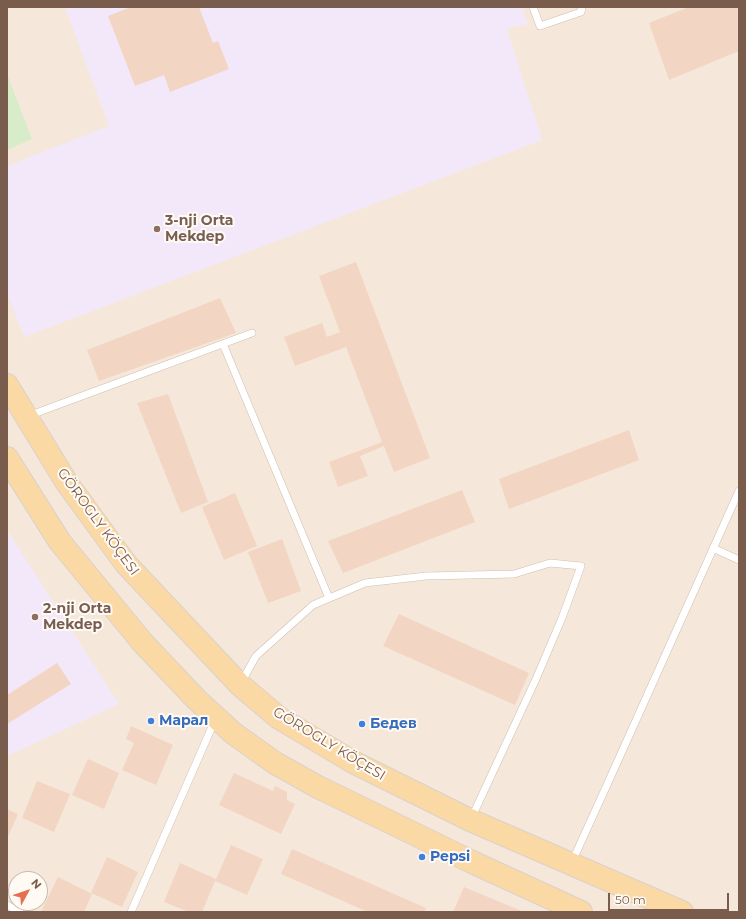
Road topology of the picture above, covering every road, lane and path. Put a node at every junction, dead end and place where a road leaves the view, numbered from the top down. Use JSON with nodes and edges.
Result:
{"nodes":[{"id":1,"x":533,"y":7,"type":"edge"},
{"id":2,"x":582,"y":7,"type":"edge"},
{"id":3,"x":252,"y":333,"type":"dead end"},
{"id":4,"x":223,"y":344,"type":"junction"},
{"id":5,"x":7,"y":386,"type":"edge"},
{"id":6,"x":26,"y":416,"type":"junction"},
{"id":7,"x":7,"y":458,"type":"edge"},
{"id":8,"x":739,"y":491,"type":"edge"},
{"id":9,"x":713,"y":548,"type":"junction"},
{"id":10,"x":739,"y":560,"type":"edge"},
{"id":11,"x":328,"y":598,"type":"junction"},
{"id":12,"x":240,"y":684,"type":"junction"},
{"id":13,"x":216,"y":718,"type":"junction"},
{"id":14,"x":470,"y":820,"type":"junction"},
{"id":15,"x":571,"y":864,"type":"junction"},
{"id":16,"x":7,"y":905,"type":"edge"},
{"id":17,"x":20,"y":912,"type":"edge"},
{"id":18,"x":131,"y":912,"type":"edge"},
{"id":19,"x":581,"y":912,"type":"edge"},
{"id":20,"x":682,"y":912,"type":"edge"}],
"edges":[{"from":1,"to":2,"type":"lane"},
{"from":3,"to":4,"type":"lane"},
{"from":4,"to":6,"type":"lane"},
{"from":4,"to":11,"type":"lane"},
{"from":5,"to":6,"type":"main road","name":"GÖROGLY KÖÇESI"},
{"from":6,"to":12,"type":"main road","name":"GÖROGLY KÖÇESI"},
{"from":7,"to":13,"type":"main road"},
{"from":8,"to":9,"type":"lane"},
{"from":9,"to":10,"type":"lane"},
{"from":9,"to":15,"type":"lane"},
{"from":11,"to":12,"type":"lane"},
{"from":11,"to":14,"type":"lane"},
{"from":12,"to":14,"type":"main road","name":"GÖROGLY KÖÇESI"},
{"from":13,"to":18,"type":"lane"},
{"from":13,"to":19,"type":"main road"},
{"from":14,"to":15,"type":"main road","name":"GÖROGLY KÖÇESI"},
{"from":15,"to":20,"type":"main road","name":"GÖROGLY KÖÇESI"},
{"from":16,"to":17,"type":"lane"}]}
